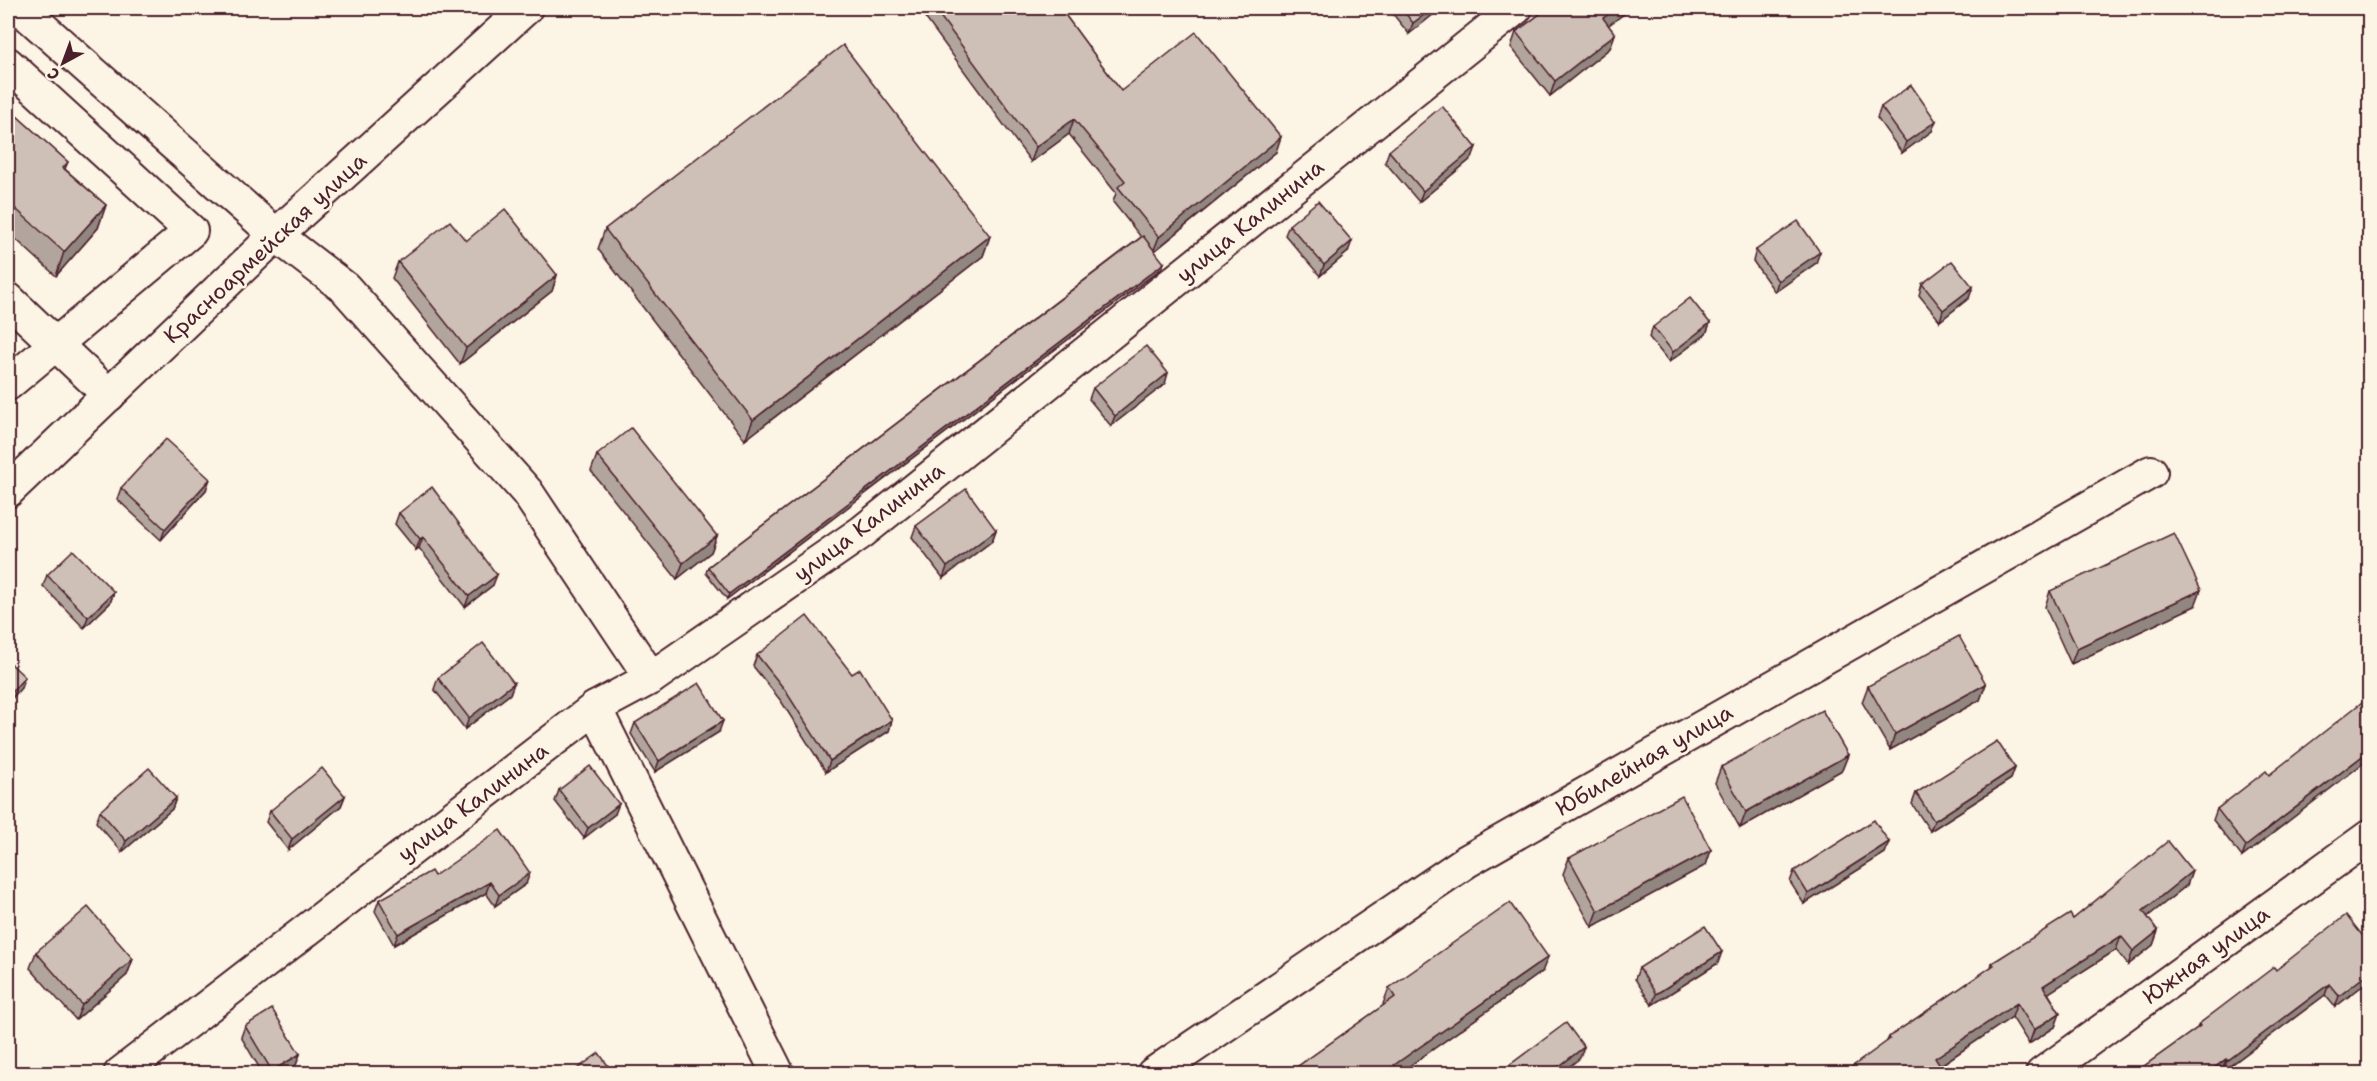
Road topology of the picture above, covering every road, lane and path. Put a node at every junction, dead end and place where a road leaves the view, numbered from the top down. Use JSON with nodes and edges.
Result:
{"nodes":[{"id":1,"x":20,"y":8,"type":"edge"},
{"id":2,"x":526,"y":8,"type":"edge"},
{"id":3,"x":1516,"y":8,"type":"edge"},
{"id":4,"x":8,"y":64,"type":"edge"},
{"id":5,"x":276,"y":235,"type":"junction"},
{"id":6,"x":8,"y":299,"type":"edge"},
{"id":7,"x":55,"y":344,"type":"junction"},
{"id":8,"x":8,"y":384,"type":"edge"},
{"id":9,"x":109,"y":395,"type":"junction"},
{"id":10,"x":2151,"y":472,"type":"dead end"},
{"id":11,"x":8,"y":491,"type":"edge"},
{"id":12,"x":651,"y":678,"type":"junction"},
{"id":13,"x":595,"y":708,"type":"junction"},
{"id":14,"x":2370,"y":836,"type":"edge"},
{"id":15,"x":120,"y":1074,"type":"edge"},
{"id":16,"x":778,"y":1074,"type":"edge"},
{"id":17,"x":1153,"y":1074,"type":"edge"},
{"id":18,"x":2042,"y":1074,"type":"edge"}],
"edges":[{"from":1,"to":5,"type":"street"},
{"from":2,"to":5,"type":"street","name":"Красноармейская улица"},
{"from":3,"to":12,"type":"street","name":"улица Калинина"},
{"from":4,"to":7,"type":"street"},
{"from":5,"to":9,"type":"street","name":"Красноармейская улица"},
{"from":5,"to":12,"type":"street"},
{"from":6,"to":7,"type":"street"},
{"from":7,"to":8,"type":"street"},
{"from":7,"to":9,"type":"street"},
{"from":9,"to":11,"type":"street","name":"Красноармейская улица"},
{"from":10,"to":17,"type":"street","name":"Юбилейная улица"},
{"from":12,"to":13,"type":"street","name":"улица Калинина"},
{"from":13,"to":15,"type":"street","name":"улица Калинина"},
{"from":13,"to":16,"type":"street"},
{"from":14,"to":18,"type":"street","name":"Южная улица"}]}
